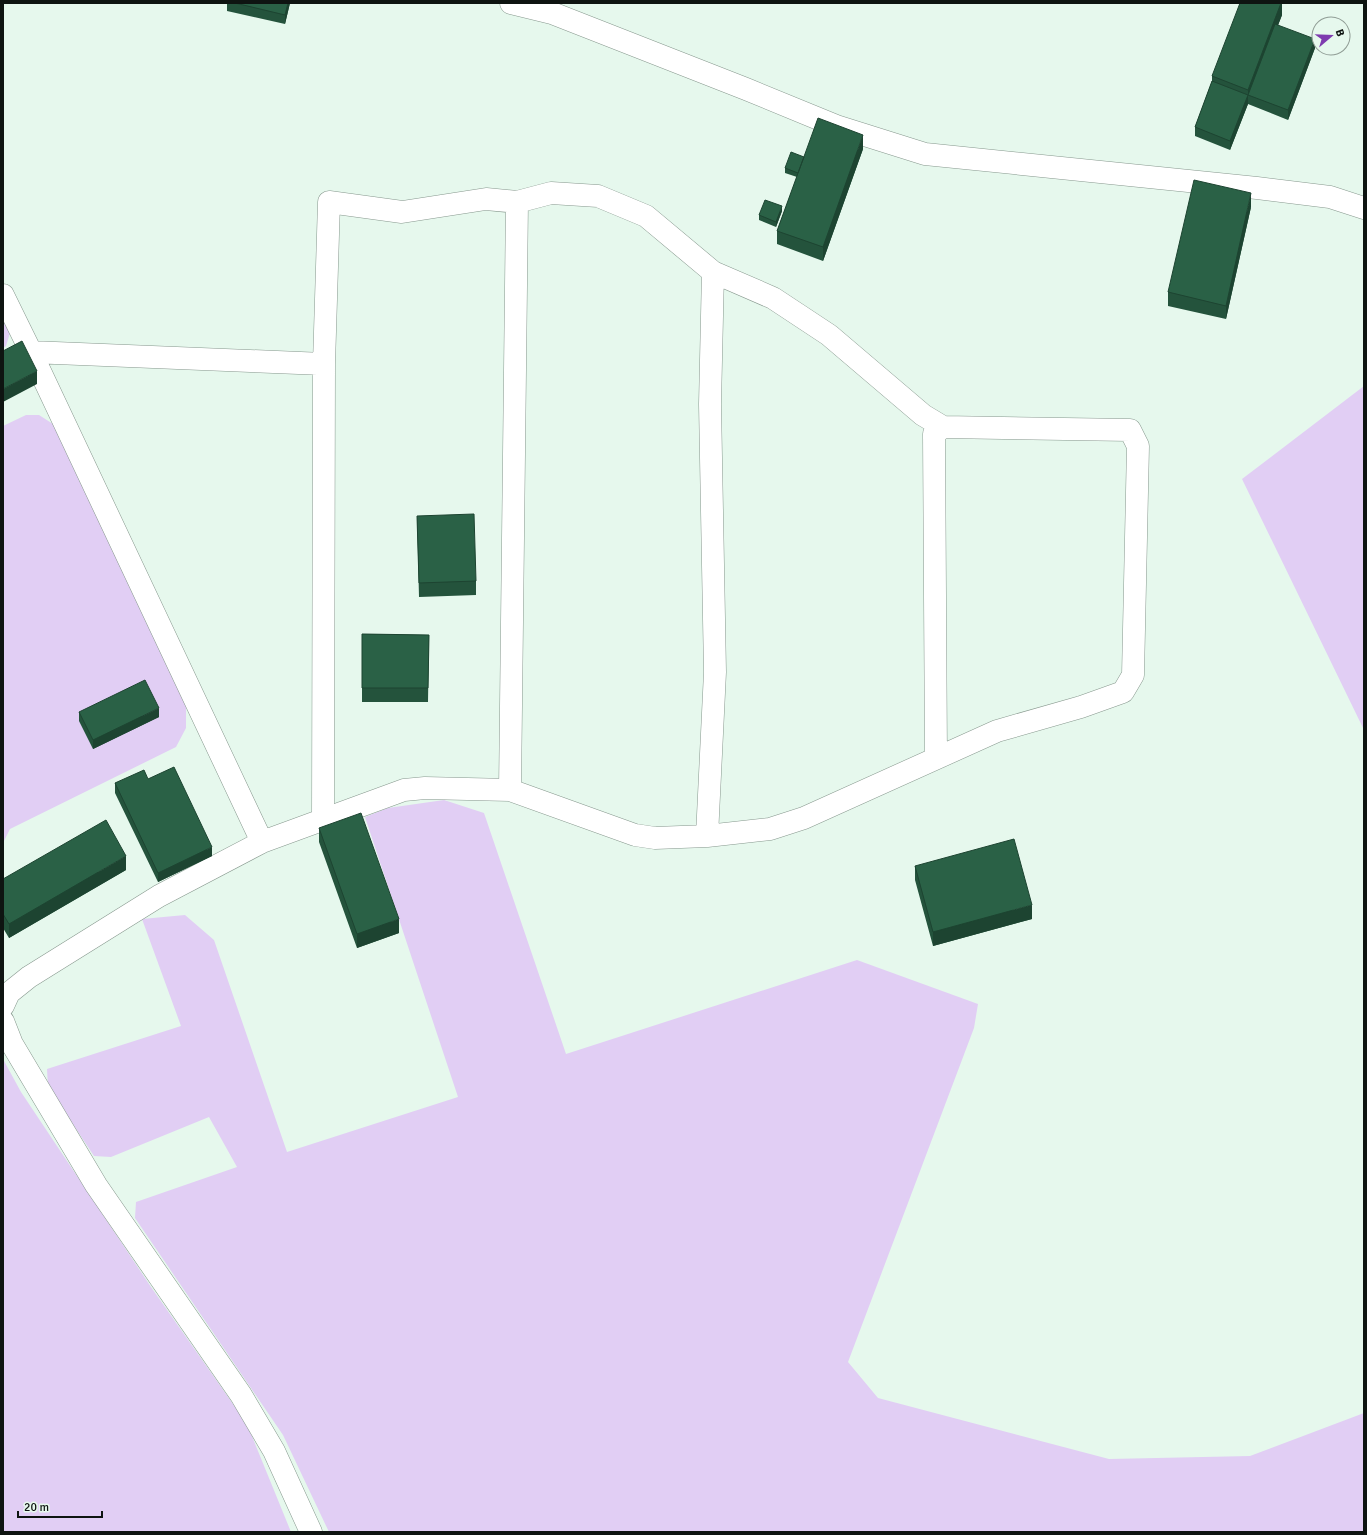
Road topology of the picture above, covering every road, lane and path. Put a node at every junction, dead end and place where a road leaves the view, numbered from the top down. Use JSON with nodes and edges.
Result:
{"nodes":[{"id":1,"x":510,"y":3,"type":"edge"},
{"id":2,"x":517,"y":202,"type":"junction"},
{"id":3,"x":1364,"y":208,"type":"edge"},
{"id":4,"x":713,"y":272,"type":"junction"},
{"id":5,"x":3,"y":296,"type":"edge"},
{"id":6,"x":31,"y":352,"type":"junction"},
{"id":7,"x":324,"y":364,"type":"junction"},
{"id":8,"x":943,"y":427,"type":"junction"},
{"id":9,"x":936,"y":758,"type":"junction"},
{"id":10,"x":510,"y":790,"type":"junction"},
{"id":11,"x":323,"y":820,"type":"junction"},
{"id":12,"x":707,"y":836,"type":"junction"},
{"id":13,"x":262,"y":842,"type":"junction"},
{"id":14,"x":3,"y":1006,"type":"edge"},
{"id":15,"x":3,"y":1021,"type":"edge"},
{"id":16,"x":311,"y":1532,"type":"edge"}],
"edges":[{"from":1,"to":3,"type":"street"},
{"from":2,"to":4,"type":"street"},
{"from":2,"to":7,"type":"street"},
{"from":2,"to":10,"type":"street"},
{"from":4,"to":8,"type":"street"},
{"from":4,"to":12,"type":"street"},
{"from":5,"to":6,"type":"street"},
{"from":6,"to":7,"type":"street"},
{"from":6,"to":13,"type":"street"},
{"from":7,"to":11,"type":"street"},
{"from":8,"to":9,"type":"street"},
{"from":8,"to":9,"type":"street"},
{"from":9,"to":12,"type":"street"},
{"from":10,"to":11,"type":"street"},
{"from":10,"to":12,"type":"street"},
{"from":11,"to":13,"type":"street"},
{"from":13,"to":14,"type":"street"},
{"from":15,"to":16,"type":"street"}]}
